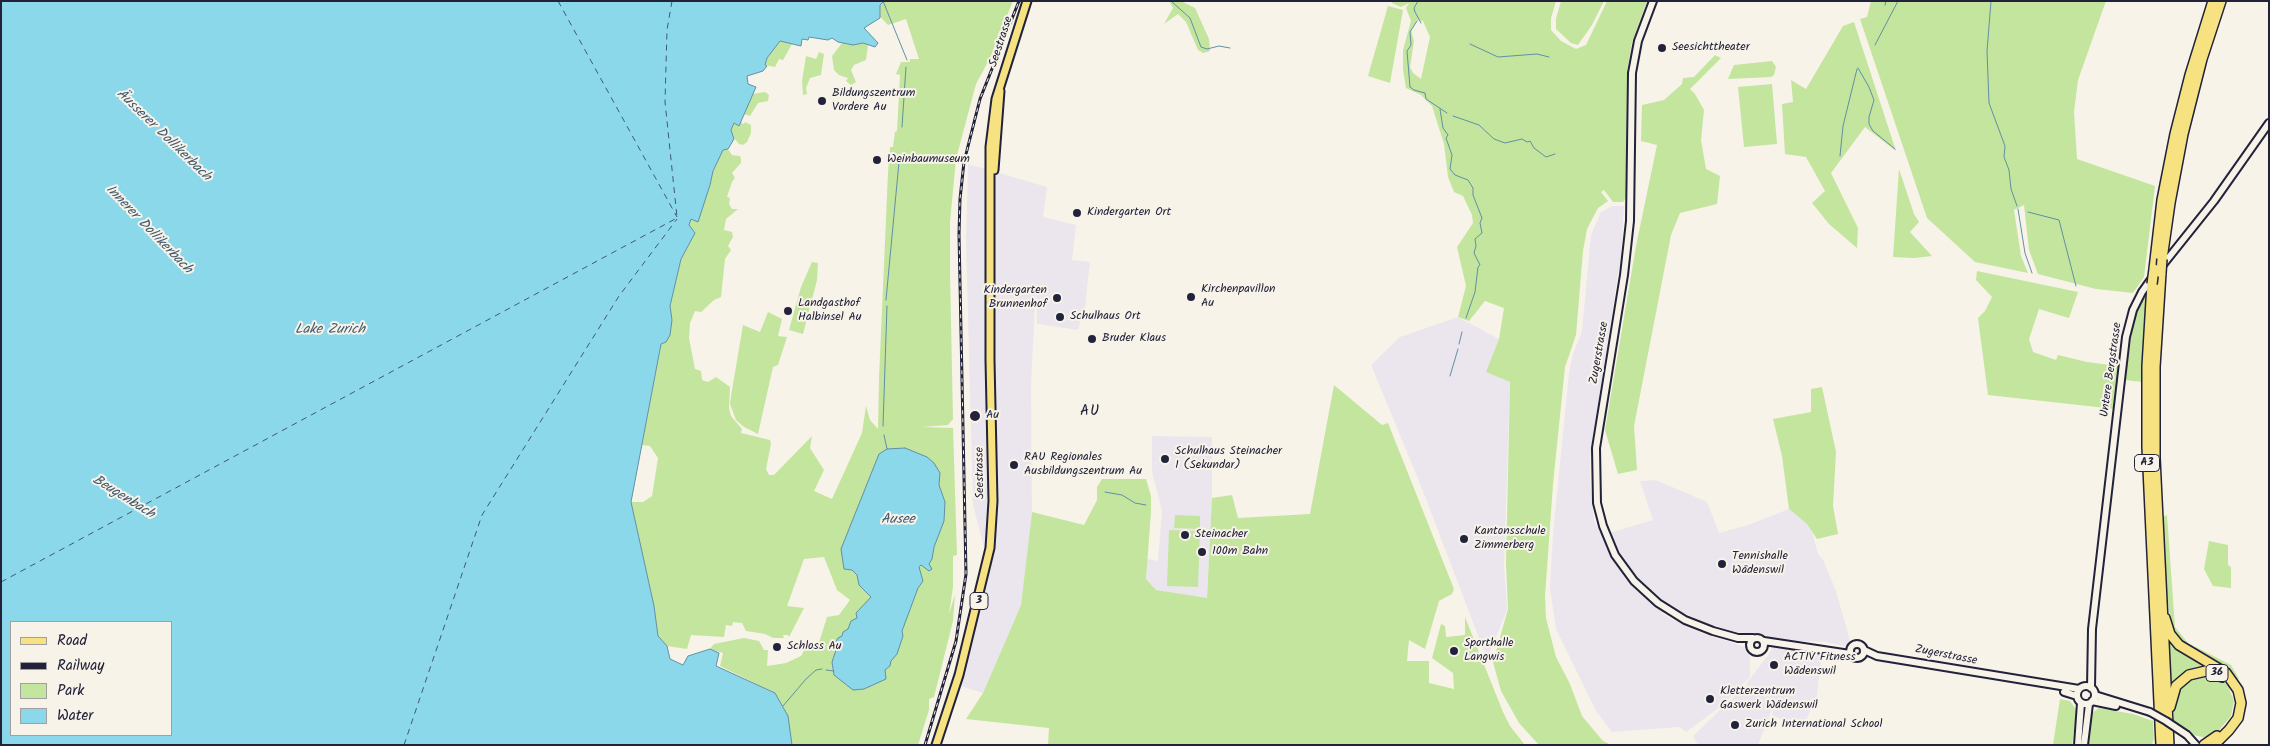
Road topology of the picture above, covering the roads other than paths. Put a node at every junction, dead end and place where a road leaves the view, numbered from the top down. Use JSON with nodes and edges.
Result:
{"nodes":[{"id":1,"x":1027,"y":1,"type":"edge"},
{"id":2,"x":1653,"y":1,"type":"edge"},
{"id":3,"x":2213,"y":1,"type":"edge"},
{"id":4,"x":2221,"y":1,"type":"edge"},
{"id":5,"x":2269,"y":123,"type":"edge"},
{"id":6,"x":2157,"y":271,"type":"junction"},
{"id":7,"x":2160,"y":589,"type":"junction"},
{"id":8,"x":1751,"y":641,"type":"junction"},
{"id":9,"x":1764,"y":644,"type":"junction"},
{"id":10,"x":1850,"y":652,"type":"junction"},
{"id":11,"x":1863,"y":653,"type":"junction"},
{"id":12,"x":2157,"y":671,"type":"junction"},
{"id":13,"x":2083,"y":690,"type":"junction"},
{"id":14,"x":2092,"y":700,"type":"junction"},
{"id":15,"x":2081,"y":703,"type":"junction"},
{"id":16,"x":2168,"y":732,"type":"junction"},
{"id":17,"x":936,"y":745,"type":"edge"},
{"id":18,"x":2078,"y":745,"type":"edge"},
{"id":19,"x":2084,"y":745,"type":"edge"},
{"id":20,"x":2155,"y":745,"type":"edge"},
{"id":21,"x":2161,"y":745,"type":"edge"},
{"id":22,"x":2169,"y":745,"type":"edge"},
{"id":23,"x":2196,"y":745,"type":"edge"},
{"id":24,"x":2204,"y":745,"type":"edge"},
{"id":25,"x":2214,"y":745,"type":"edge"}],
"edges":[{"from":1,"to":17,"type":"main road","name":"Seestrasse","number":"3"},
{"from":2,"to":8,"type":"main road","name":"Zugerstrasse"},
{"from":3,"to":6,"type":"highway","number":"A3"},
{"from":4,"to":6,"type":"highway","number":"A3","bridge":true},
{"from":5,"to":13,"type":"main road","name":"Untere Bergstrasse"},
{"from":6,"to":7,"type":"highway","number":"A3"},
{"from":6,"to":12,"type":"highway","number":"A3","bridge":true},
{"from":7,"to":16,"type":"highway","number":"A3"},
{"from":7,"to":25,"type":"highway"},
{"from":8,"to":9,"type":"main road"},
{"from":8,"to":9,"type":"main road"},
{"from":9,"to":10,"type":"main road"},
{"from":10,"to":11,"type":"main road"},
{"from":10,"to":11,"type":"main road"},
{"from":11,"to":13,"type":"main road","name":"Zugerstrasse"},
{"from":12,"to":20,"type":"highway"},
{"from":12,"to":21,"type":"highway","number":"A3"},
{"from":13,"to":14,"type":"main road"},
{"from":13,"to":15,"type":"main road"},
{"from":14,"to":15,"type":"main road"},
{"from":14,"to":19,"type":"main road"},
{"from":14,"to":23,"type":"main road","bridge":true},
{"from":15,"to":18,"type":"main road"},
{"from":16,"to":22,"type":"highway","number":"A3"},
{"from":16,"to":24,"type":"highway","number":"36"}]}
